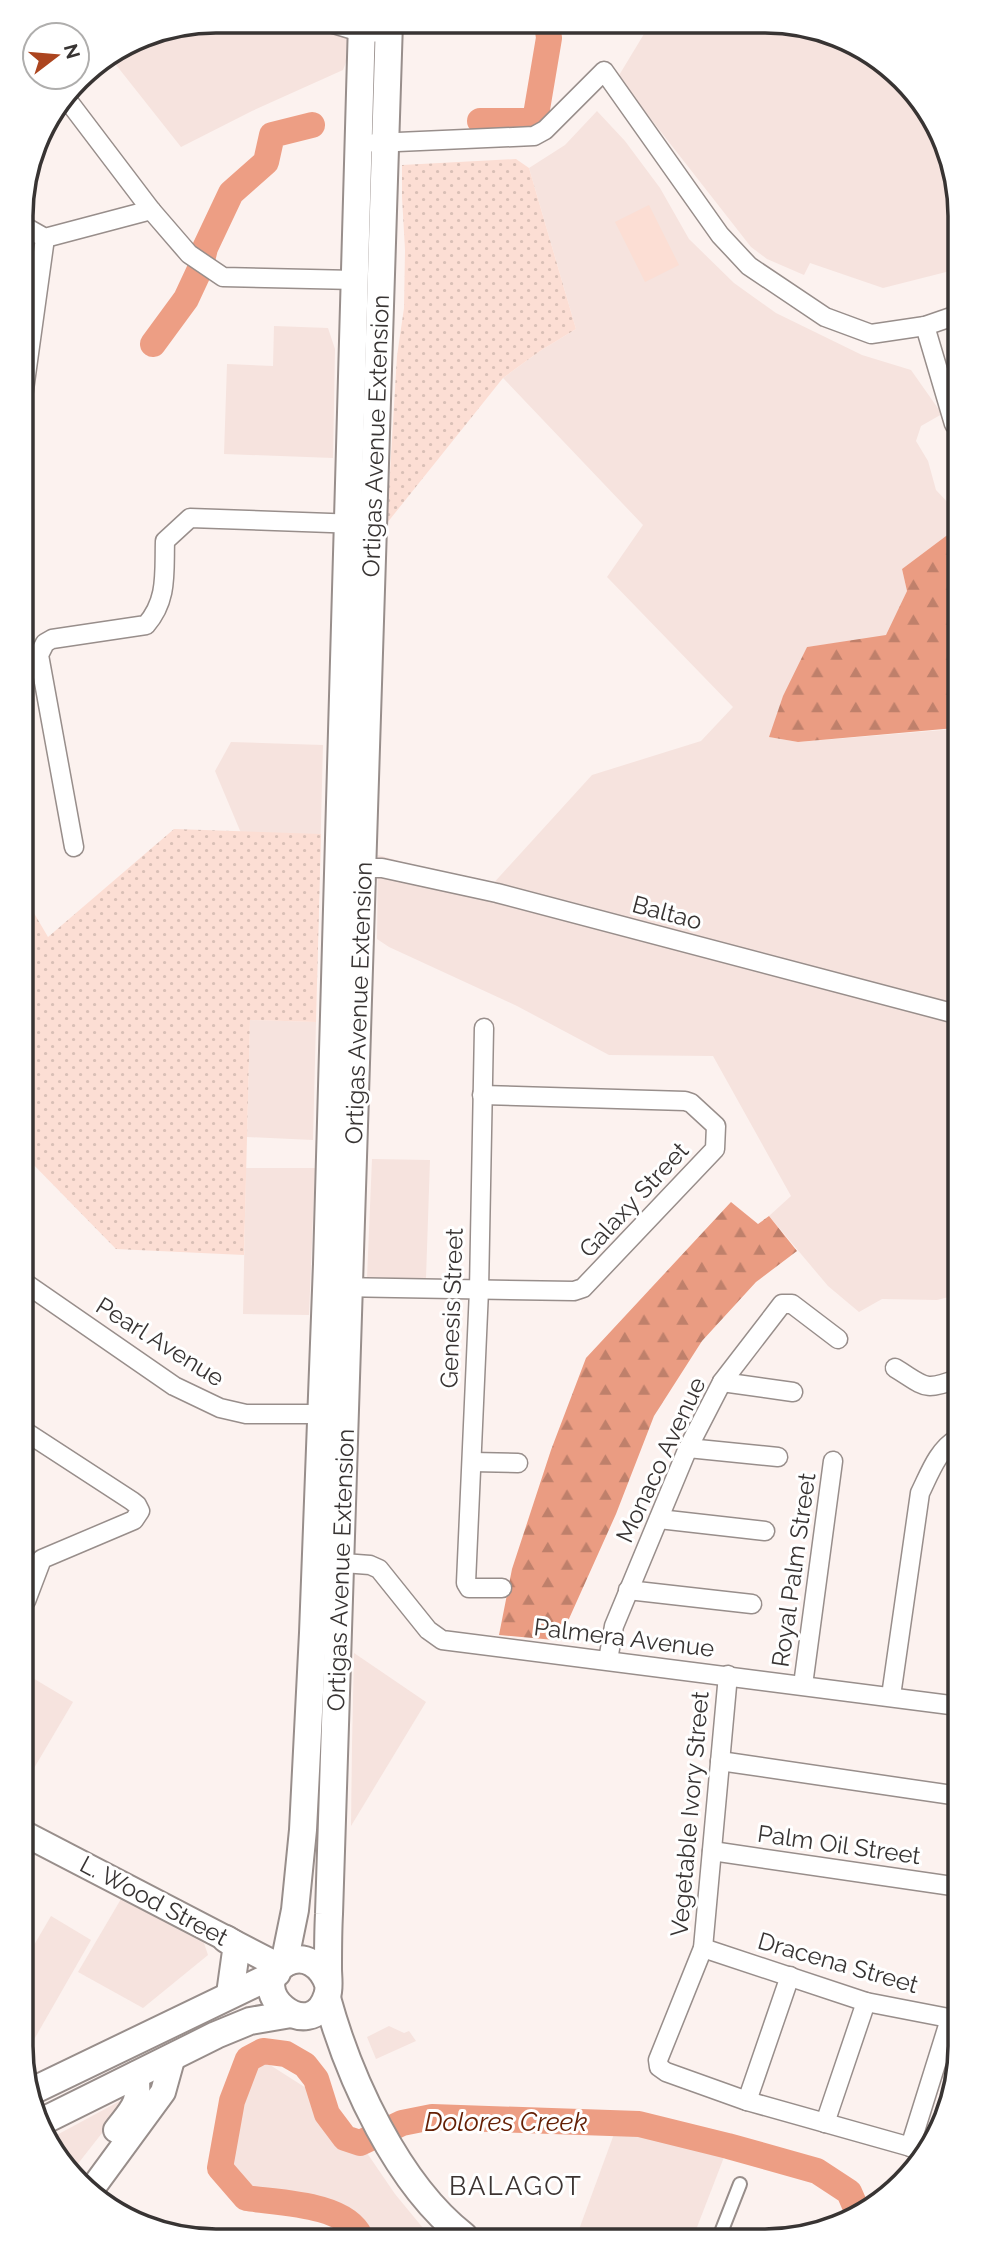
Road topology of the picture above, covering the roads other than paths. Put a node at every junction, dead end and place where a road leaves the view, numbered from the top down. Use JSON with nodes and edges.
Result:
{"nodes":[{"id":1,"x":362,"y":33,"type":"edge"},
{"id":2,"x":389,"y":33,"type":"edge"},
{"id":3,"x":71,"y":105,"type":"edge"},
{"id":4,"x":359,"y":143,"type":"junction"},
{"id":5,"x":385,"y":144,"type":"junction"},
{"id":6,"x":151,"y":210,"type":"junction"},
{"id":7,"x":34,"y":232,"type":"edge"},
{"id":8,"x":45,"y":238,"type":"junction"},
{"id":9,"x":355,"y":280,"type":"junction"},
{"id":10,"x":34,"y":318,"type":"edge"},
{"id":11,"x":948,"y":318,"type":"edge"},
{"id":12,"x":925,"y":326,"type":"junction"},
{"id":13,"x":948,"y":384,"type":"edge"},
{"id":14,"x":348,"y":524,"type":"junction"},
{"id":15,"x":374,"y":524,"type":"junction"},
{"id":16,"x":74,"y":847,"type":"dead end"},
{"id":17,"x":351,"y":868,"type":"junction"},
{"id":18,"x":948,"y":1012,"type":"edge"},
{"id":19,"x":484,"y":1028,"type":"dead end"},
{"id":20,"x":482,"y":1095,"type":"junction"},
{"id":21,"x":337,"y":1287,"type":"junction"},
{"id":22,"x":33,"y":1289,"type":"edge"},
{"id":23,"x":479,"y":1290,"type":"junction"},
{"id":24,"x":838,"y":1339,"type":"dead end"},
{"id":25,"x":895,"y":1368,"type":"dead end"},
{"id":26,"x":722,"y":1382,"type":"junction"},
{"id":27,"x":947,"y":1382,"type":"edge"},
{"id":28,"x":793,"y":1392,"type":"dead end"},
{"id":29,"x":321,"y":1414,"type":"junction"},
{"id":30,"x":33,"y":1437,"type":"edge"},
{"id":31,"x":947,"y":1447,"type":"edge"},
{"id":32,"x":688,"y":1448,"type":"junction"},
{"id":33,"x":778,"y":1457,"type":"dead end"},
{"id":34,"x":833,"y":1461,"type":"dead end"},
{"id":35,"x":472,"y":1462,"type":"junction"},
{"id":36,"x":518,"y":1463,"type":"dead end"},
{"id":37,"x":659,"y":1519,"type":"junction"},
{"id":38,"x":765,"y":1531,"type":"dead end"},
{"id":39,"x":33,"y":1554,"type":"edge"},
{"id":40,"x":42,"y":1559,"type":"junction"},
{"id":41,"x":328,"y":1562,"type":"junction"},
{"id":42,"x":33,"y":1582,"type":"edge"},
{"id":43,"x":502,"y":1588,"type":"dead end"},
{"id":44,"x":628,"y":1590,"type":"junction"},
{"id":45,"x":752,"y":1604,"type":"dead end"},
{"id":46,"x":608,"y":1660,"type":"junction"},
{"id":47,"x":728,"y":1675,"type":"junction"},
{"id":48,"x":803,"y":1685,"type":"junction"},
{"id":49,"x":891,"y":1696,"type":"junction"},
{"id":50,"x":947,"y":1704,"type":"edge"},
{"id":51,"x":720,"y":1761,"type":"junction"},
{"id":52,"x":947,"y":1794,"type":"edge"},
{"id":53,"x":33,"y":1838,"type":"edge"},
{"id":54,"x":712,"y":1851,"type":"junction"},
{"id":55,"x":947,"y":1885,"type":"edge"},
{"id":56,"x":226,"y":1939,"type":"junction"},
{"id":57,"x":704,"y":1948,"type":"junction"},
{"id":58,"x":281,"y":1968,"type":"junction"},
{"id":59,"x":790,"y":1976,"type":"junction"},
{"id":60,"x":328,"y":1991,"type":"junction"},
{"id":61,"x":233,"y":1993,"type":"junction"},
{"id":62,"x":866,"y":2002,"type":"junction"},
{"id":63,"x":296,"y":2015,"type":"junction"},
{"id":64,"x":947,"y":2017,"type":"edge"},
{"id":65,"x":250,"y":2021,"type":"junction"},
{"id":66,"x":947,"y":2046,"type":"edge"},
{"id":67,"x":343,"y":2050,"type":"junction"},
{"id":68,"x":173,"y":2056,"type":"junction"},
{"id":69,"x":136,"y":2074,"type":"junction"},
{"id":70,"x":38,"y":2087,"type":"edge"},
{"id":71,"x":747,"y":2101,"type":"junction"},
{"id":72,"x":48,"y":2118,"type":"edge"},
{"id":73,"x":825,"y":2123,"type":"junction"},
{"id":74,"x":918,"y":2145,"type":"edge"},
{"id":75,"x":916,"y":2149,"type":"edge"},
{"id":76,"x":84,"y":2172,"type":"edge"},
{"id":77,"x":96,"y":2183,"type":"edge"},
{"id":78,"x":740,"y":2184,"type":"dead end"},
{"id":79,"x":457,"y":2229,"type":"edge"},
{"id":80,"x":722,"y":2229,"type":"edge"}],
"edges":[{"from":1,"to":4,"type":"main road","name":"Ortigas Avenue Extension"},
{"from":2,"to":5,"type":"main road","name":"Ortigas Avenue Extension"},
{"from":3,"to":6,"type":"street"},
{"from":4,"to":5,"type":"street"},
{"from":4,"to":9,"type":"main road","name":"Ortigas Avenue Extension"},
{"from":5,"to":12,"type":"street"},
{"from":5,"to":15,"type":"main road","name":"Ortigas Avenue Extension"},
{"from":6,"to":8,"type":"street"},
{"from":6,"to":9,"type":"street"},
{"from":7,"to":8,"type":"street"},
{"from":8,"to":10,"type":"street"},
{"from":9,"to":14,"type":"main road","name":"Ortigas Avenue Extension"},
{"from":11,"to":12,"type":"street"},
{"from":12,"to":13,"type":"street"},
{"from":14,"to":15,"type":"street"},
{"from":14,"to":16,"type":"street"},
{"from":14,"to":17,"type":"main road","name":"Ortigas Avenue Extension"},
{"from":15,"to":17,"type":"main road","name":"Ortigas Avenue Extension"},
{"from":17,"to":18,"type":"street","name":"Baltao"},
{"from":17,"to":21,"type":"main road","name":"Ortigas Avenue Extension"},
{"from":19,"to":20,"type":"street","name":"Genesis Street"},
{"from":20,"to":23,"type":"street","name":"Genesis Street"},
{"from":20,"to":23,"type":"street","name":"Galaxy Street"},
{"from":21,"to":23,"type":"street","name":"Galaxy Street"},
{"from":21,"to":29,"type":"main road","name":"Ortigas Avenue Extension"},
{"from":21,"to":41,"type":"main road","name":"Ortigas Avenue Extension"},
{"from":22,"to":29,"type":"street","name":"Pearl Avenue"},
{"from":23,"to":35,"type":"street","name":"Genesis Street"},
{"from":24,"to":26,"type":"street","name":"Monaco Avenue"},
{"from":25,"to":27,"type":"street"},
{"from":26,"to":28,"type":"street"},
{"from":26,"to":32,"type":"street","name":"Monaco Avenue"},
{"from":29,"to":41,"type":"main road","name":"Ortigas Avenue Extension"},
{"from":30,"to":40,"type":"street"},
{"from":31,"to":49,"type":"street"},
{"from":32,"to":33,"type":"street"},
{"from":32,"to":37,"type":"street","name":"Monaco Avenue"},
{"from":34,"to":48,"type":"street","name":"Royal Palm Street"},
{"from":35,"to":36,"type":"street"},
{"from":35,"to":43,"type":"street","name":"Genesis Street"},
{"from":37,"to":38,"type":"street"},
{"from":37,"to":44,"type":"street","name":"Monaco Avenue"},
{"from":39,"to":40,"type":"street"},
{"from":40,"to":42,"type":"street"},
{"from":41,"to":46,"type":"street","name":"Palmera Avenue"},
{"from":41,"to":58,"type":"main road","name":"Ortigas Avenue Extension"},
{"from":41,"to":60,"type":"main road","name":"Ortigas Avenue Extension"},
{"from":44,"to":45,"type":"street"},
{"from":44,"to":46,"type":"street","name":"Monaco Avenue"},
{"from":46,"to":47,"type":"street","name":"Palmera Avenue"},
{"from":47,"to":48,"type":"street","name":"Palmera Avenue"},
{"from":47,"to":51,"type":"street","name":"Vegetable Ivory Street"},
{"from":48,"to":49,"type":"street","name":"Palmera Avenue"},
{"from":49,"to":50,"type":"street","name":"Palmera Avenue"},
{"from":51,"to":52,"type":"street"},
{"from":51,"to":54,"type":"street","name":"Vegetable Ivory Street"},
{"from":53,"to":56,"type":"main road","name":"L. Wood Street"},
{"from":54,"to":55,"type":"street","name":"Palm Oil Street"},
{"from":54,"to":57,"type":"street","name":"Vegetable Ivory Street"},
{"from":56,"to":58,"type":"main road","name":"L. Wood Street"},
{"from":56,"to":61,"type":"main road"},
{"from":57,"to":59,"type":"street","name":"Dracena Street"},
{"from":57,"to":71,"type":"street","name":"Vegetable Ivory Street"},
{"from":58,"to":60,"type":"main road"},
{"from":58,"to":61,"type":"main road"},
{"from":58,"to":63,"type":"main road"},
{"from":59,"to":62,"type":"street","name":"Dracena Street"},
{"from":59,"to":71,"type":"street"},
{"from":60,"to":63,"type":"main road"},
{"from":60,"to":67,"type":"main road"},
{"from":61,"to":65,"type":"main road"},
{"from":61,"to":70,"type":"main road"},
{"from":62,"to":64,"type":"street","name":"Dracena Street"},
{"from":62,"to":73,"type":"street"},
{"from":63,"to":65,"type":"main road"},
{"from":63,"to":67,"type":"main road"},
{"from":65,"to":68,"type":"main road"},
{"from":66,"to":74,"type":"street"},
{"from":67,"to":79,"type":"main road"},
{"from":68,"to":69,"type":"main road"},
{"from":68,"to":77,"type":"main road"},
{"from":69,"to":72,"type":"main road"},
{"from":69,"to":76,"type":"main road"},
{"from":71,"to":73,"type":"street"},
{"from":73,"to":75,"type":"street"},
{"from":78,"to":80,"type":"street"}]}
